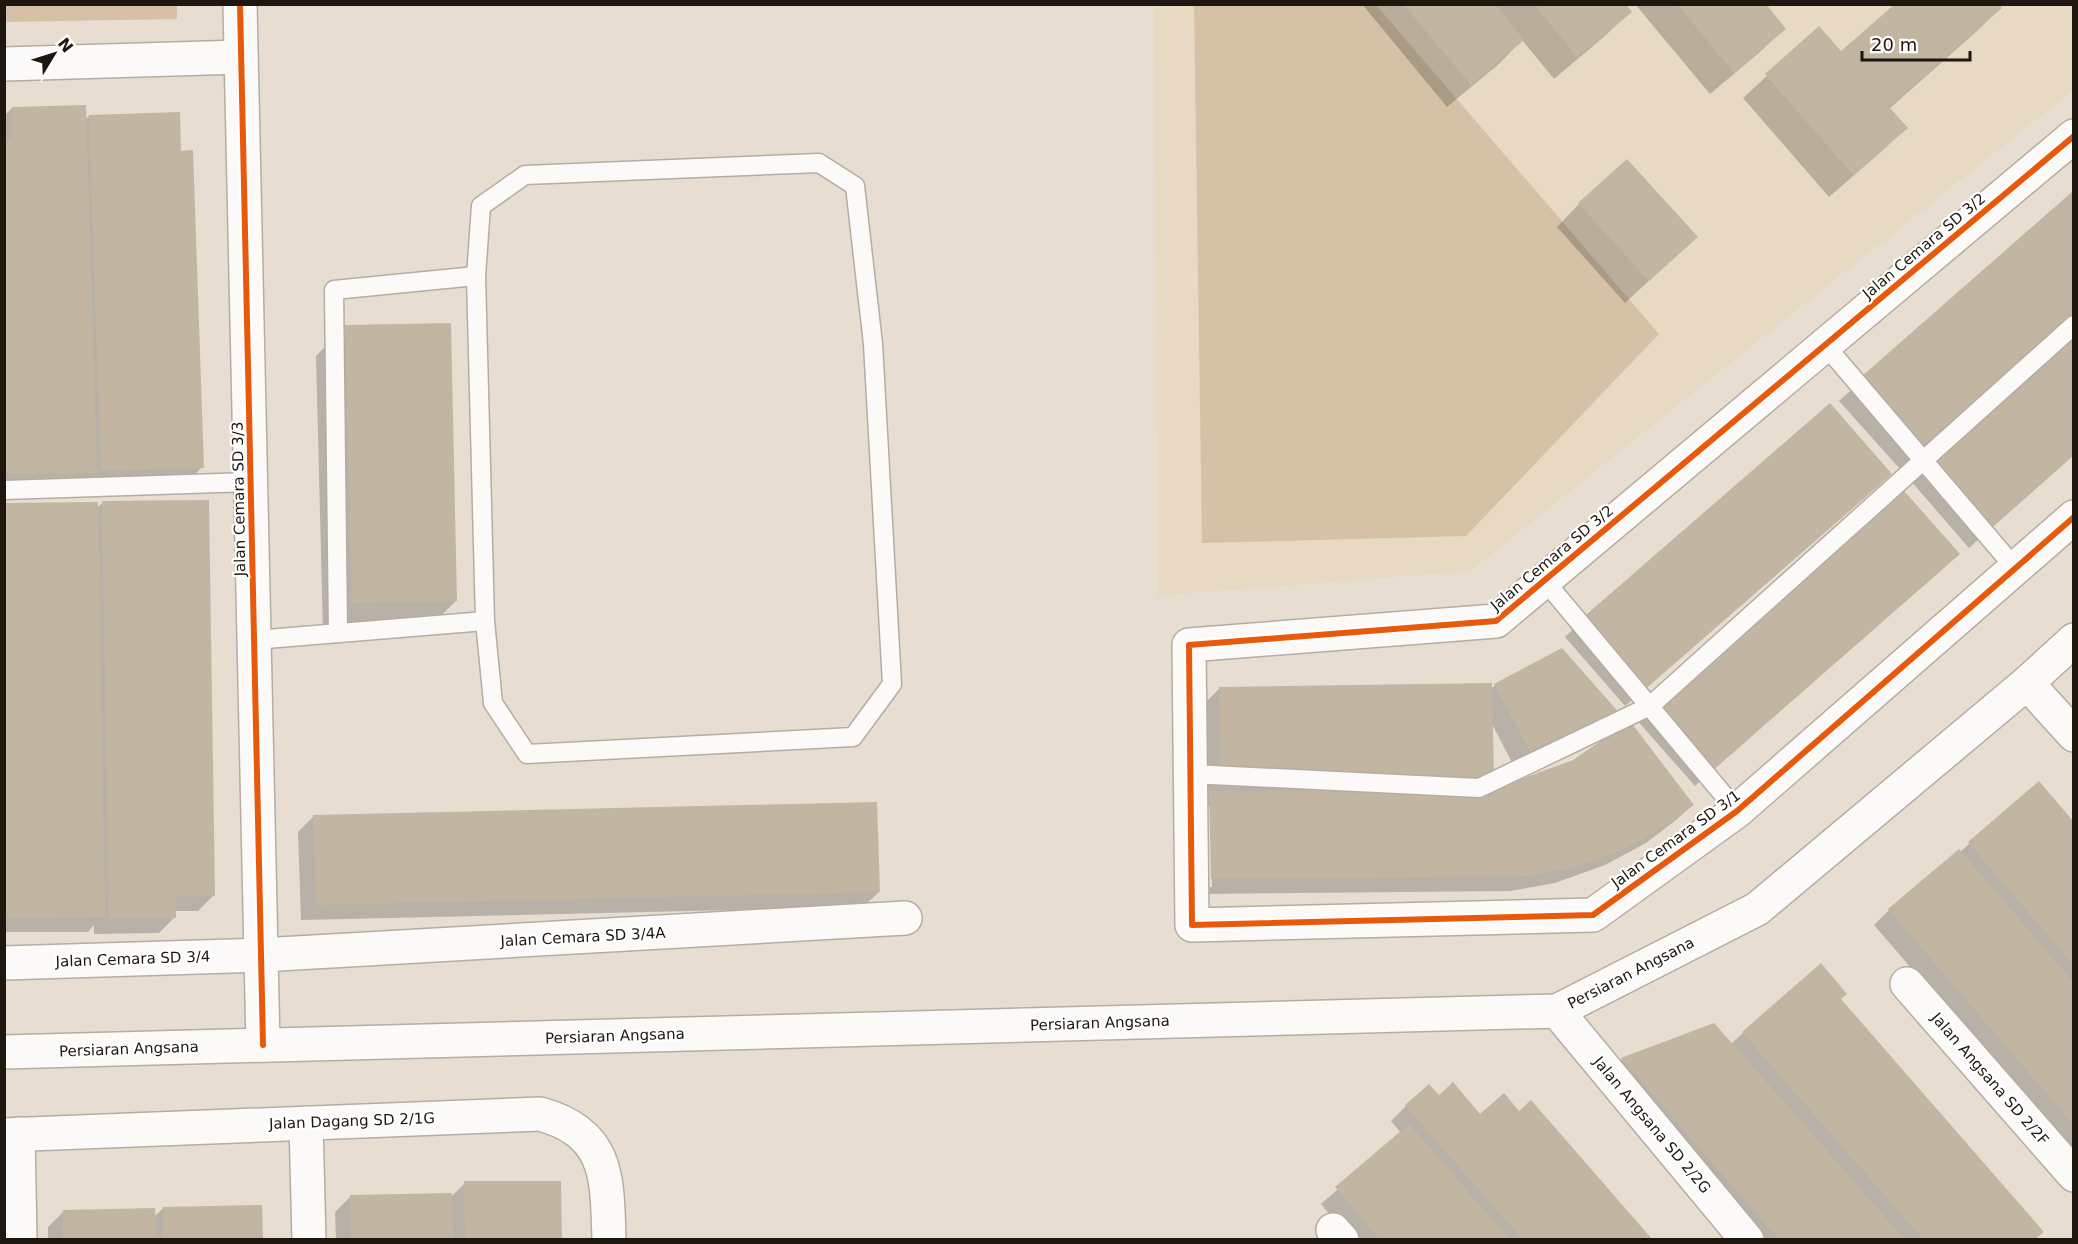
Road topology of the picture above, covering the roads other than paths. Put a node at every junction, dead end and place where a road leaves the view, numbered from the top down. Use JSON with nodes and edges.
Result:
{"nodes":[{"id":1,"x":240,"y":4,"type":"edge"},
{"id":2,"x":241,"y":57,"type":"junction"},
{"id":3,"x":4,"y":64,"type":"edge"},
{"id":4,"x":2073,"y":136,"type":"edge"},
{"id":5,"x":476,"y":276,"type":"junction"},
{"id":6,"x":2073,"y":325,"type":"edge"},
{"id":7,"x":1825,"y":345,"type":"junction"},
{"id":8,"x":1923,"y":460,"type":"junction"},
{"id":9,"x":250,"y":482,"type":"junction"},
{"id":10,"x":4,"y":490,"type":"edge"},
{"id":11,"x":2073,"y":517,"type":"edge"},
{"id":12,"x":2015,"y":568,"type":"junction"},
{"id":13,"x":1544,"y":580,"type":"junction"},
{"id":14,"x":485,"y":621,"type":"junction"},
{"id":15,"x":338,"y":633,"type":"junction"},
{"id":16,"x":254,"y":640,"type":"junction"},
{"id":17,"x":2073,"y":640,"type":"edge"},
{"id":18,"x":2027,"y":683,"type":"junction"},
{"id":19,"x":1650,"y":706,"type":"junction"},
{"id":20,"x":2073,"y":735,"type":"edge"},
{"id":21,"x":1191,"y":774,"type":"junction"},
{"id":22,"x":1737,"y":811,"type":"junction"},
{"id":23,"x":904,"y":918,"type":"dead end"},
{"id":24,"x":1192,"y":925,"type":"joint"},
{"id":25,"x":261,"y":955,"type":"junction"},
{"id":26,"x":4,"y":963,"type":"edge"},
{"id":27,"x":1907,"y":984,"type":"dead end"},
{"id":28,"x":1557,"y":1011,"type":"junction"},
{"id":29,"x":263,"y":1045,"type":"junction"},
{"id":30,"x":4,"y":1052,"type":"edge"},
{"id":31,"x":306,"y":1123,"type":"junction"},
{"id":32,"x":11,"y":1135,"type":"edge"},
{"id":33,"x":2073,"y":1174,"type":"edge"},
{"id":34,"x":20,"y":1239,"type":"edge"},
{"id":35,"x":309,"y":1239,"type":"edge"},
{"id":36,"x":609,"y":1239,"type":"edge"},
{"id":37,"x":1747,"y":1239,"type":"edge"}],
"edges":[{"from":1,"to":2,"type":"street","name":"Jalan Cemara SD 3/3"},
{"from":2,"to":3,"type":"street"},
{"from":2,"to":9,"type":"street","name":"Jalan Cemara SD 3/3"},
{"from":4,"to":7,"type":"street","name":"Jalan Cemara SD 3/2"},
{"from":5,"to":14,"type":"lane"},
{"from":5,"to":14,"type":"lane"},
{"from":5,"to":15,"type":"lane"},
{"from":6,"to":8,"type":"lane"},
{"from":7,"to":8,"type":"lane"},
{"from":7,"to":13,"type":"street","name":"Jalan Cemara SD 3/2"},
{"from":8,"to":12,"type":"lane"},
{"from":8,"to":19,"type":"lane"},
{"from":9,"to":10,"type":"lane"},
{"from":9,"to":16,"type":"street","name":"Jalan Cemara SD 3/3"},
{"from":11,"to":12,"type":"street","name":"Jalan Cemara SD 3/1"},
{"from":12,"to":22,"type":"street","name":"Jalan Cemara SD 3/1"},
{"from":13,"to":19,"type":"lane"},
{"from":13,"to":21,"type":"street","name":"Jalan Cemara SD 3/2"},
{"from":14,"to":15,"type":"lane"},
{"from":15,"to":16,"type":"lane"},
{"from":16,"to":25,"type":"street","name":"Jalan Cemara SD 3/3"},
{"from":17,"to":18,"type":"street","name":"Persiaran Angsana"},
{"from":18,"to":20,"type":"street"},
{"from":18,"to":28,"type":"street","name":"Persiaran Angsana"},
{"from":19,"to":21,"type":"lane"},
{"from":19,"to":22,"type":"lane"},
{"from":21,"to":24,"type":"street","name":"Jalan Cemara SD 3/2"},
{"from":22,"to":24,"type":"street","name":"Jalan Cemara SD 3/1"},
{"from":23,"to":25,"type":"street","name":"Jalan Cemara SD 3/4A"},
{"from":25,"to":26,"type":"street","name":"Jalan Cemara SD 3/4"},
{"from":25,"to":29,"type":"street","name":"Jalan Cemara SD 3/3"},
{"from":27,"to":33,"type":"street","name":"Jalan Angsana SD 2/2F"},
{"from":28,"to":29,"type":"street","name":"Persiaran Angsana"},
{"from":28,"to":37,"type":"street","name":"Jalan Angsana SD 2/2G"},
{"from":29,"to":30,"type":"street","name":"Persiaran Angsana"},
{"from":31,"to":32,"type":"street","name":"Jalan Dagang SD 2/1G"},
{"from":31,"to":35,"type":"street"},
{"from":31,"to":36,"type":"street","name":"Jalan Dagang SD 2/1G"},
{"from":32,"to":34,"type":"street"}]}
